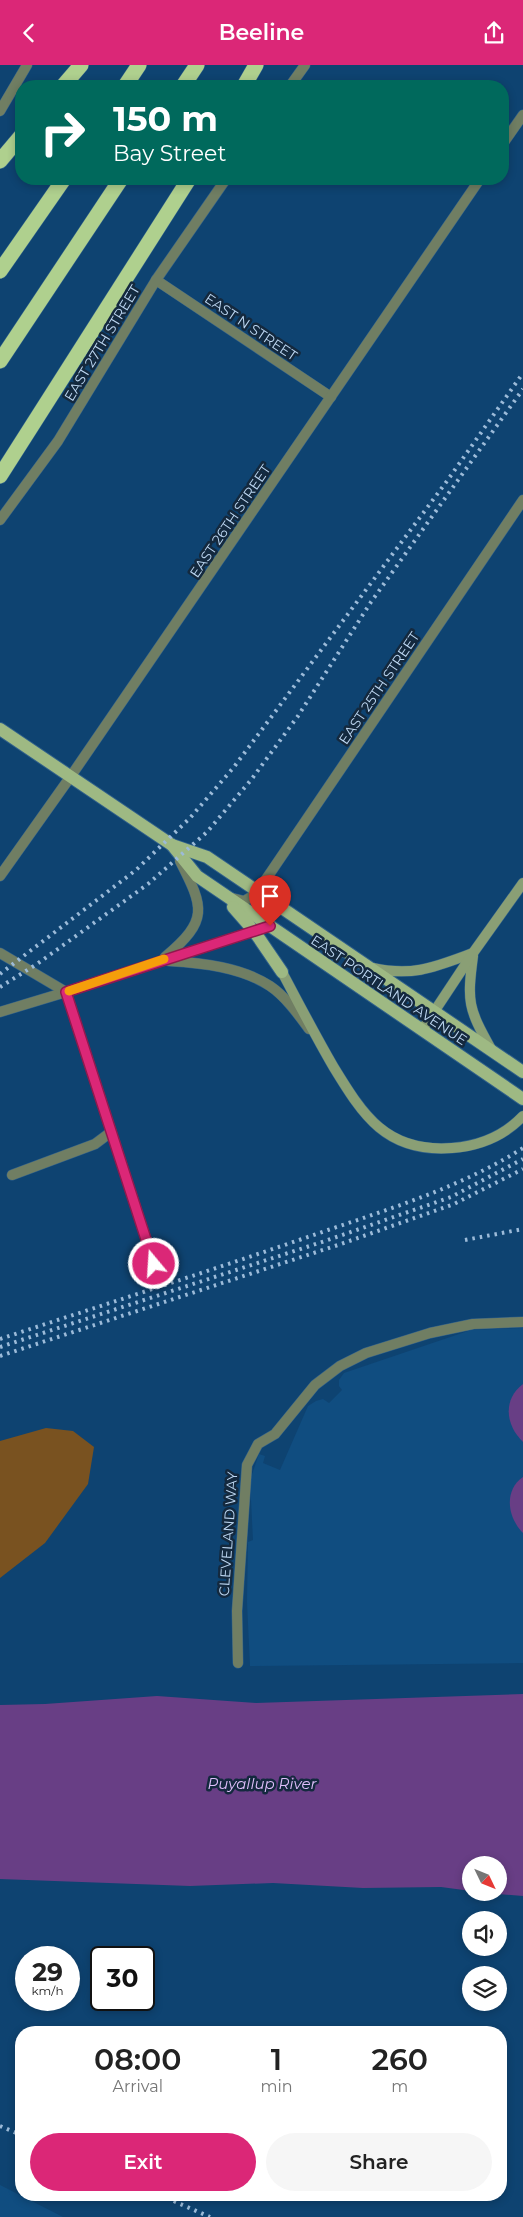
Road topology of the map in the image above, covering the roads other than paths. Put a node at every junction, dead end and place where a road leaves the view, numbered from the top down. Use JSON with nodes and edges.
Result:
{"nodes":[{"id":1,"x":26,"y":65,"type":"edge"},
{"id":2,"x":81,"y":65,"type":"edge"},
{"id":3,"x":139,"y":65,"type":"edge"},
{"id":4,"x":197,"y":65,"type":"edge"},
{"id":5,"x":256,"y":65,"type":"edge"},
{"id":6,"x":305,"y":65,"type":"edge"},
{"id":7,"x":18,"y":80,"type":"edge"},
{"id":8,"x":68,"y":80,"type":"edge"},
{"id":9,"x":129,"y":80,"type":"edge"},
{"id":10,"x":187,"y":80,"type":"edge"},
{"id":11,"x":247,"y":80,"type":"edge"},
{"id":12,"x":294,"y":80,"type":"edge"},
{"id":13,"x":15,"y":84,"type":"edge"},
{"id":14,"x":0,"y":111,"type":"edge"},
{"id":15,"x":523,"y":115,"type":"edge"},
{"id":16,"x":509,"y":135,"type":"edge"},
{"id":17,"x":15,"y":143,"type":"edge"},
{"id":18,"x":0,"y":161,"type":"edge"},
{"id":19,"x":60,"y":185,"type":"edge"},
{"id":20,"x":117,"y":185,"type":"edge"},
{"id":21,"x":184,"y":185,"type":"edge"},
{"id":22,"x":222,"y":185,"type":"edge"},
{"id":23,"x":476,"y":185,"type":"edge"},
{"id":24,"x":0,"y":271,"type":"edge"},
{"id":25,"x":156,"y":280,"type":"junction"},
{"id":26,"x":0,"y":361,"type":"edge"},
{"id":27,"x":331,"y":397,"type":"junction"},
{"id":28,"x":0,"y":477,"type":"edge"},
{"id":29,"x":523,"y":500,"type":"edge"},
{"id":30,"x":0,"y":520,"type":"edge"},
{"id":31,"x":0,"y":729,"type":"edge"},
{"id":32,"x":71,"y":776,"type":"junction"},
{"id":33,"x":172,"y":845,"type":"junction"},
{"id":34,"x":0,"y":876,"type":"edge"},
{"id":35,"x":523,"y":883,"type":"edge"},
{"id":36,"x":258,"y":891,"type":"junction"},
{"id":37,"x":222,"y":893,"type":"junction"},
{"id":38,"x":270,"y":926,"type":"junction"},
{"id":39,"x":254,"y":931,"type":"junction"},
{"id":40,"x":0,"y":953,"type":"edge"},
{"id":41,"x":473,"y":953,"type":"junction"},
{"id":42,"x":160,"y":961,"type":"junction"},
{"id":43,"x":371,"y":967,"type":"junction"},
{"id":44,"x":282,"y":972,"type":"joint"},
{"id":45,"x":66,"y":992,"type":"junction"},
{"id":46,"x":434,"y":1011,"type":"junction"},
{"id":47,"x":0,"y":1012,"type":"edge"},
{"id":48,"x":422,"y":1030,"type":"junction"},
{"id":49,"x":319,"y":1043,"type":"junction"},
{"id":50,"x":491,"y":1050,"type":"junction"},
{"id":51,"x":523,"y":1072,"type":"edge"},
{"id":52,"x":523,"y":1099,"type":"edge"},
{"id":53,"x":523,"y":1116,"type":"edge"},
{"id":54,"x":111,"y":1132,"type":"junction"},
{"id":55,"x":12,"y":1175,"type":"dead end"},
{"id":56,"x":157,"y":1273,"type":"dead end"},
{"id":57,"x":523,"y":1322,"type":"edge"},
{"id":58,"x":238,"y":1663,"type":"dead end"}],
"edges":[{"from":1,"to":7,"type":"street"},
{"from":2,"to":8,"type":"highway"},
{"from":3,"to":9,"type":"highway"},
{"from":4,"to":10,"type":"highway"},
{"from":5,"to":11,"type":"highway"},
{"from":6,"to":12,"type":"street"},
{"from":13,"to":14,"type":"street"},
{"from":15,"to":16,"type":"street"},
{"from":17,"to":18,"type":"highway"},
{"from":19,"to":24,"type":"highway"},
{"from":20,"to":26,"type":"highway"},
{"from":21,"to":28,"type":"highway"},
{"from":22,"to":25,"type":"street","name":"EAST 27TH STREET"},
{"from":23,"to":27,"type":"street","name":"EAST 26TH STREET"},
{"from":25,"to":27,"type":"street","name":"EAST N STREET"},
{"from":25,"to":30,"type":"street","name":"EAST 27TH STREET"},
{"from":27,"to":32,"type":"street","name":"EAST 26TH STREET"},
{"from":29,"to":36,"type":"street","name":"EAST 25TH STREET"},
{"from":31,"to":32,"type":"main road","name":"EAST PORTLAND AVENUE"},
{"from":32,"to":33,"type":"main road","name":"EAST PORTLAND AVENUE"},
{"from":32,"to":34,"type":"street","name":"EAST 26TH STREET"},
{"from":33,"to":36,"type":"main road","name":"EAST PORTLAND AVENUE"},
{"from":33,"to":37,"type":"main road","name":"EAST PORTLAND AVENUE"},
{"from":33,"to":42,"type":"street"},
{"from":35,"to":41,"type":"main road"},
{"from":36,"to":37,"type":"street"},
{"from":36,"to":43,"type":"main road","name":"EAST PORTLAND AVENUE"},
{"from":37,"to":38,"type":"main road","name":"EAST PORTLAND AVENUE"},
{"from":37,"to":39,"type":"main road"},
{"from":38,"to":39,"type":"street"},
{"from":38,"to":48,"type":"main road","name":"EAST PORTLAND AVENUE"},
{"from":39,"to":42,"type":"street"},
{"from":39,"to":44,"type":"main road"},
{"from":40,"to":45,"type":"street"},
{"from":41,"to":43,"type":"main road"},
{"from":41,"to":46,"type":"main road"},
{"from":41,"to":50,"type":"main road"},
{"from":42,"to":45,"type":"street"},
{"from":42,"to":49,"type":"street"},
{"from":43,"to":46,"type":"main road","name":"EAST PORTLAND AVENUE"},
{"from":44,"to":49,"type":"main road"},
{"from":45,"to":47,"type":"street"},
{"from":45,"to":54,"type":"street"},
{"from":46,"to":48,"type":"main road"},
{"from":46,"to":50,"type":"main road","name":"EAST PORTLAND AVENUE"},
{"from":48,"to":52,"type":"main road","name":"EAST PORTLAND AVENUE"},
{"from":49,"to":53,"type":"main road"},
{"from":50,"to":51,"type":"main road","name":"EAST PORTLAND AVENUE"},
{"from":54,"to":55,"type":"street"},
{"from":54,"to":56,"type":"street"},
{"from":57,"to":58,"type":"street","name":"CLEVELAND WAY"}]}
